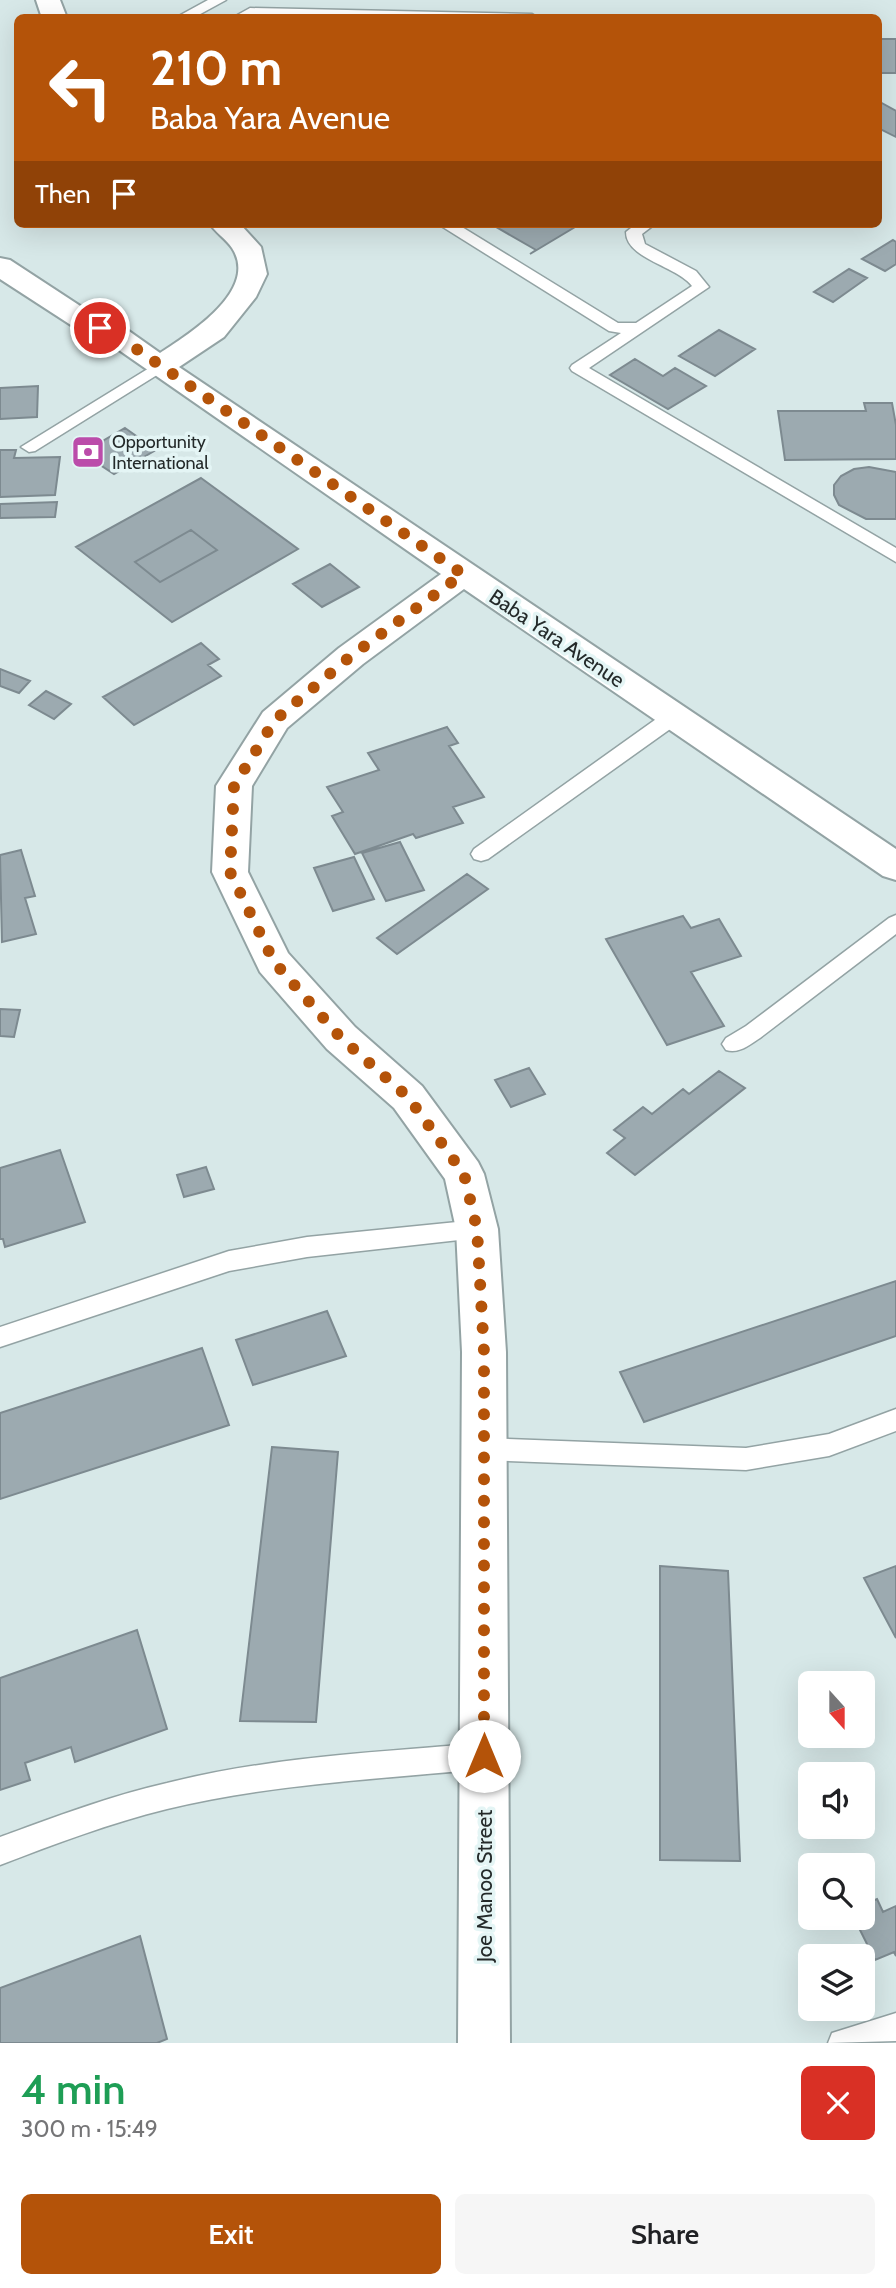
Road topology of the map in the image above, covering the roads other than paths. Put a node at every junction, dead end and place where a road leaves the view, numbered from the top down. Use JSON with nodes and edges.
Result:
{"nodes":[{"id":1,"x":219,"y":0,"type":"edge"},
{"id":2,"x":231,"y":0,"type":"edge"},
{"id":3,"x":189,"y":14,"type":"edge"},
{"id":4,"x":243,"y":14,"type":"edge"},
{"id":5,"x":228,"y":228,"type":"edge"},
{"id":6,"x":452,"y":228,"type":"edge"},
{"id":7,"x":640,"y":228,"type":"edge"},
{"id":8,"x":0,"y":240,"type":"edge"},
{"id":9,"x":0,"y":266,"type":"edge"},
{"id":10,"x":639,"y":328,"type":"junction"},
{"id":11,"x":116,"y":335,"type":"junction"},
{"id":12,"x":159,"y":367,"type":"junction"},
{"id":13,"x":29,"y":447,"type":"dead end"},
{"id":14,"x":896,"y":556,"type":"edge"},
{"id":15,"x":463,"y":574,"type":"junction"},
{"id":16,"x":673,"y":717,"type":"junction"},
{"id":17,"x":481,"y":854,"type":"dead end"},
{"id":18,"x":896,"y":867,"type":"edge"},
{"id":19,"x":896,"y":923,"type":"edge"},
{"id":20,"x":733,"y":1044,"type":"dead end"},
{"id":21,"x":477,"y":1229,"type":"junction"},
{"id":22,"x":0,"y":1337,"type":"edge"},
{"id":23,"x":896,"y":1420,"type":"edge"},
{"id":24,"x":483,"y":1449,"type":"junction"},
{"id":25,"x":484,"y":1756,"type":"junction"},
{"id":26,"x":0,"y":1851,"type":"edge"},
{"id":27,"x":896,"y":2027,"type":"edge"},
{"id":28,"x":484,"y":2043,"type":"edge"},
{"id":29,"x":842,"y":2043,"type":"edge"}],
"edges":[{"from":1,"to":3,"type":"lane"},
{"from":2,"to":4,"type":"lane"},
{"from":5,"to":12,"type":"main road"},
{"from":6,"to":10,"type":"lane"},
{"from":7,"to":10,"type":"lane"},
{"from":8,"to":11,"type":"main road","name":"Baba Yara Avenue"},
{"from":9,"to":11,"type":"main road","name":"Baba Yara Avenue"},
{"from":10,"to":14,"type":"lane"},
{"from":11,"to":12,"type":"main road","name":"Baba Yara Avenue"},
{"from":12,"to":13,"type":"lane"},
{"from":12,"to":15,"type":"main road","name":"Baba Yara Avenue"},
{"from":15,"to":16,"type":"main road","name":"Baba Yara Avenue"},
{"from":15,"to":21,"type":"main road","name":"Joe Manoo Street"},
{"from":16,"to":17,"type":"lane"},
{"from":16,"to":18,"type":"main road","name":"Baba Yara Avenue"},
{"from":19,"to":20,"type":"lane"},
{"from":21,"to":22,"type":"lane"},
{"from":21,"to":24,"type":"main road","name":"Joe Manoo Street"},
{"from":23,"to":24,"type":"lane"},
{"from":24,"to":25,"type":"main road","name":"Joe Manoo Street"},
{"from":25,"to":26,"type":"lane"},
{"from":25,"to":28,"type":"main road","name":"Joe Manoo Street"},
{"from":27,"to":29,"type":"lane"}]}
